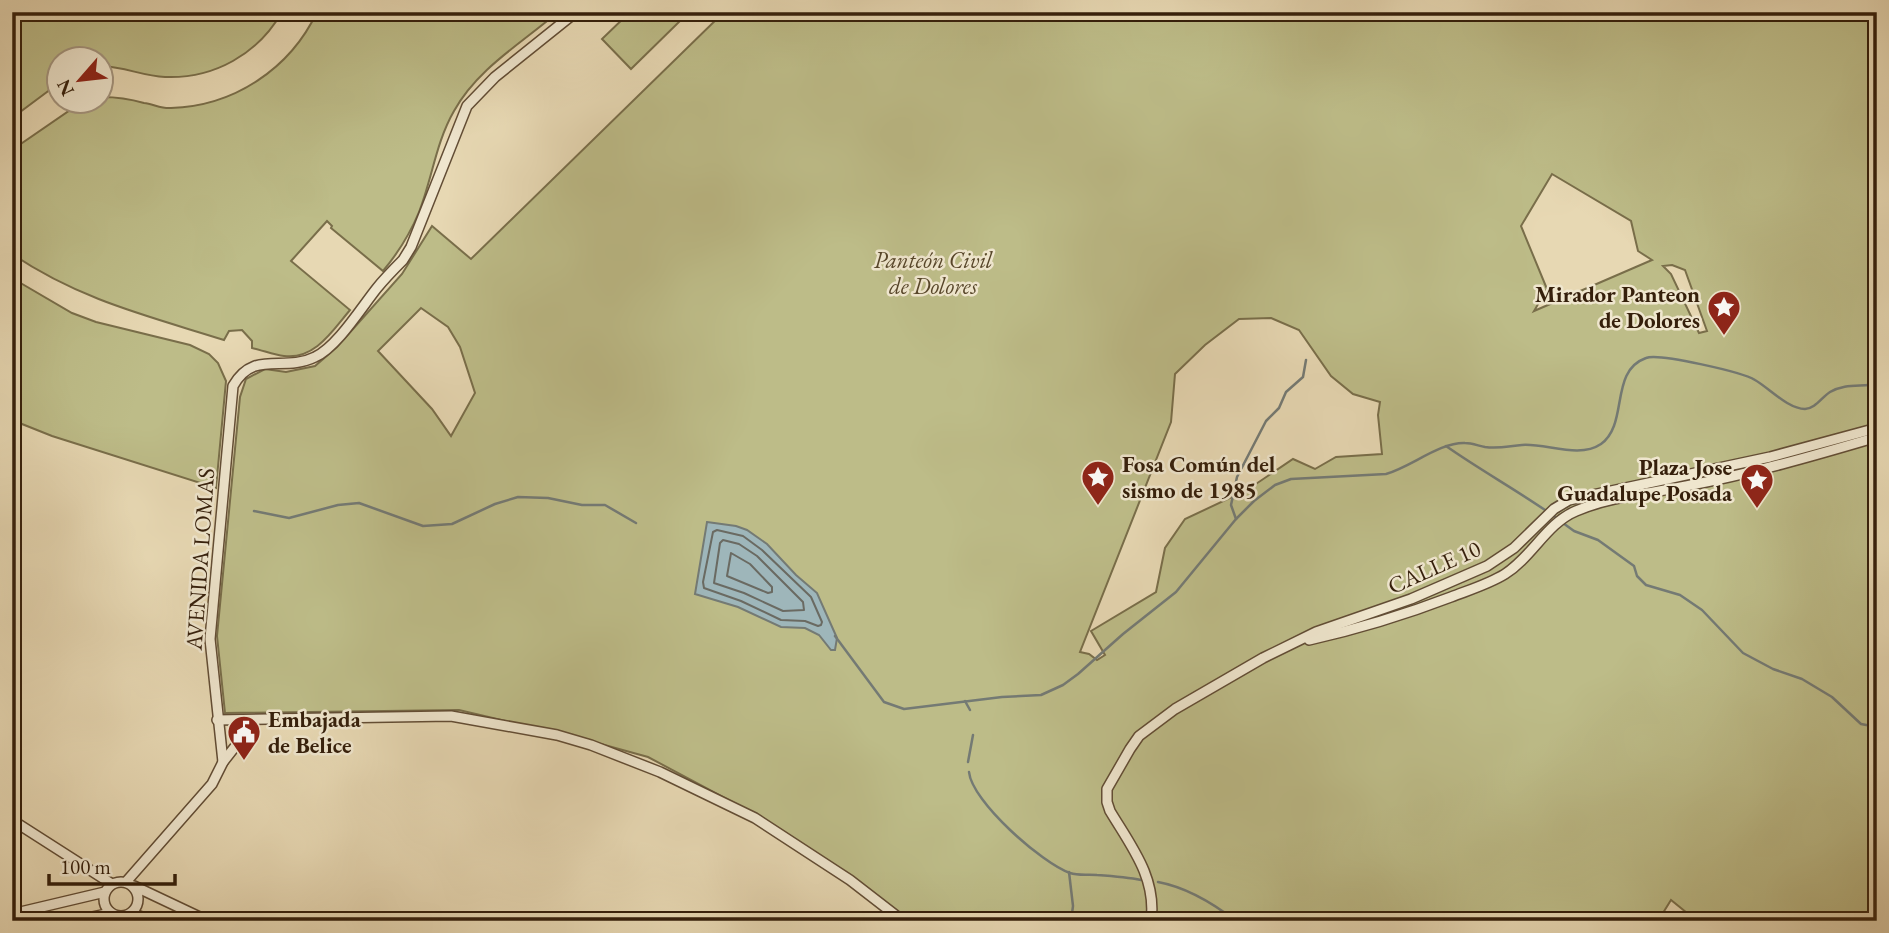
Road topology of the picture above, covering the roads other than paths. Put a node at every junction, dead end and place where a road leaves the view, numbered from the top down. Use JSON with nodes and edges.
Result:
{"nodes":[{"id":1,"x":576,"y":12,"type":"edge"},
{"id":2,"x":1877,"y":428,"type":"edge"},
{"id":3,"x":1877,"y":438,"type":"edge"},
{"id":4,"x":1297,"y":643,"type":"junction"},
{"id":5,"x":217,"y":720,"type":"junction"},
{"id":6,"x":256,"y":720,"type":"junction"},
{"id":7,"x":223,"y":762,"type":"junction"},
{"id":8,"x":12,"y":820,"type":"edge"},
{"id":9,"x":128,"y":883,"type":"junction"},
{"id":10,"x":112,"y":884,"type":"junction"},
{"id":11,"x":105,"y":892,"type":"junction"},
{"id":12,"x":132,"y":912,"type":"junction"},
{"id":13,"x":111,"y":913,"type":"junction"},
{"id":14,"x":12,"y":914,"type":"edge"},
{"id":15,"x":73,"y":921,"type":"edge"},
{"id":16,"x":152,"y":921,"type":"edge"},
{"id":17,"x":208,"y":921,"type":"edge"},
{"id":18,"x":903,"y":921,"type":"edge"},
{"id":19,"x":1151,"y":921,"type":"edge"}],
"edges":[{"from":1,"to":5,"type":"street","name":"AVENIDA LOMAS"},
{"from":2,"to":4,"type":"street","name":"CALLE 10"},
{"from":3,"to":4,"type":"street","name":"CALLE 10"},
{"from":4,"to":19,"type":"street","name":"CALLE 10"},
{"from":5,"to":6,"type":"street"},
{"from":5,"to":7,"type":"street","name":"AVENIDA LOMAS"},
{"from":6,"to":7,"type":"street"},
{"from":6,"to":18,"type":"street"},
{"from":7,"to":9,"type":"street"},
{"from":8,"to":10,"type":"street"},
{"from":9,"to":10,"type":"street"},
{"from":9,"to":12,"type":"street"},
{"from":9,"to":17,"type":"street"},
{"from":10,"to":11,"type":"street"},
{"from":11,"to":13,"type":"street"},
{"from":11,"to":14,"type":"street"},
{"from":12,"to":13,"type":"street"},
{"from":12,"to":16,"type":"street"},
{"from":13,"to":15,"type":"street"}]}
